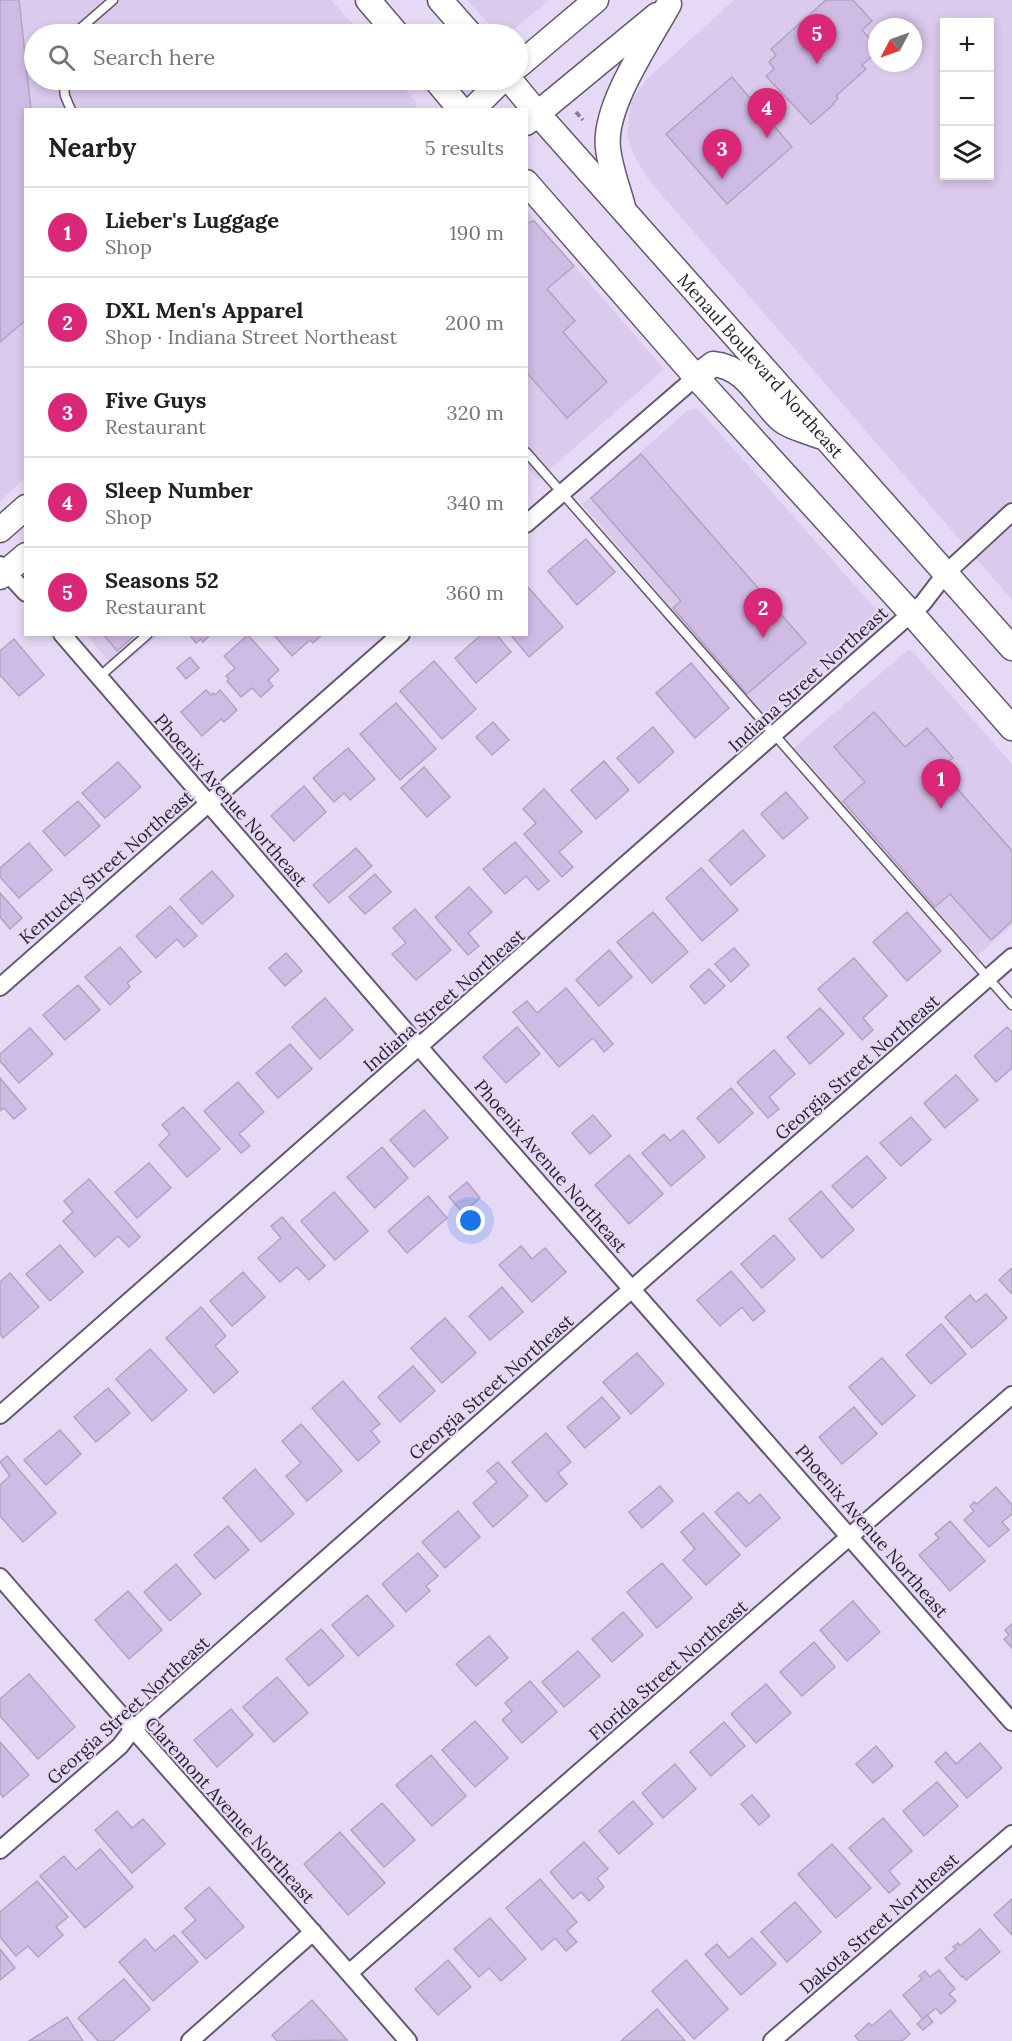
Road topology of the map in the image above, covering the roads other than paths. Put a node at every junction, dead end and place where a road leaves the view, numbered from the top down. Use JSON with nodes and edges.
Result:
{"nodes":[{"id":1,"x":113,"y":0,"type":"edge"},
{"id":2,"x":368,"y":0,"type":"edge"},
{"id":3,"x":440,"y":0,"type":"edge"},
{"id":4,"x":596,"y":0,"type":"edge"},
{"id":5,"x":672,"y":2,"type":"edge"},
{"id":6,"x":85,"y":24,"type":"edge"},
{"id":7,"x":389,"y":24,"type":"edge"},
{"id":8,"x":461,"y":24,"type":"edge"},
{"id":9,"x":528,"y":58,"type":"edge"},
{"id":10,"x":64,"y":90,"type":"edge"},
{"id":11,"x":445,"y":90,"type":"edge"},
{"id":12,"x":492,"y":90,"type":"edge"},
{"id":13,"x":516,"y":90,"type":"edge"},
{"id":14,"x":69,"y":108,"type":"edge"},
{"id":15,"x":460,"y":108,"type":"edge"},
{"id":16,"x":474,"y":108,"type":"edge"},
{"id":17,"x":526,"y":108,"type":"edge"},
{"id":18,"x":532,"y":118,"type":"edge"},
{"id":19,"x":528,"y":184,"type":"edge"},
{"id":20,"x":624,"y":210,"type":"junction"},
{"id":21,"x":696,"y":377,"type":"junction"},
{"id":22,"x":824,"y":438,"type":"junction"},
{"id":23,"x":528,"y":454,"type":"edge"},
{"id":24,"x":563,"y":492,"type":"junction"},
{"id":25,"x":24,"y":509,"type":"edge"},
{"id":26,"x":1012,"y":512,"type":"edge"},
{"id":27,"x":528,"y":522,"type":"edge"},
{"id":28,"x":0,"y":530,"type":"edge"},
{"id":29,"x":24,"y":556,"type":"edge"},
{"id":30,"x":2,"y":571,"type":"edge"},
{"id":31,"x":946,"y":573,"type":"junction"},
{"id":32,"x":24,"y":591,"type":"edge"},
{"id":33,"x":911,"y":613,"type":"junction"},
{"id":34,"x":64,"y":636,"type":"edge"},
{"id":35,"x":146,"y":636,"type":"edge"},
{"id":36,"x":398,"y":636,"type":"edge"},
{"id":37,"x":1012,"y":648,"type":"edge"},
{"id":38,"x":99,"y":677,"type":"junction"},
{"id":39,"x":1012,"y":729,"type":"edge"},
{"id":40,"x":774,"y":736,"type":"junction"},
{"id":41,"x":208,"y":803,"type":"junction"},
{"id":42,"x":1012,"y":957,"type":"edge"},
{"id":43,"x":988,"y":979,"type":"junction"},
{"id":44,"x":0,"y":987,"type":"edge"},
{"id":45,"x":1012,"y":1005,"type":"edge"},
{"id":46,"x":420,"y":1047,"type":"junction"},
{"id":47,"x":633,"y":1288,"type":"junction"},
{"id":48,"x":1012,"y":1395,"type":"edge"},
{"id":49,"x":0,"y":1415,"type":"edge"},
{"id":50,"x":851,"y":1536,"type":"junction"},
{"id":51,"x":0,"y":1577,"type":"edge"},
{"id":52,"x":1012,"y":1722,"type":"edge"},
{"id":53,"x":132,"y":1730,"type":"junction"},
{"id":54,"x":1012,"y":1834,"type":"edge"},
{"id":55,"x":0,"y":1850,"type":"edge"},
{"id":56,"x":313,"y":1932,"type":"junction"},
{"id":57,"x":349,"y":1973,"type":"junction"},
{"id":58,"x":190,"y":2041,"type":"edge"},
{"id":59,"x":408,"y":2041,"type":"edge"},
{"id":60,"x":772,"y":2041,"type":"edge"}],
"edges":[{"from":1,"to":6,"type":"lane"},
{"from":2,"to":7,"type":"main road"},
{"from":3,"to":8,"type":"main road"},
{"from":4,"to":9,"type":"main road"},
{"from":5,"to":18,"type":"main road"},
{"from":5,"to":20,"type":"main road"},
{"from":10,"to":14,"type":"lane"},
{"from":11,"to":15,"type":"main road"},
{"from":12,"to":16,"type":"main road"},
{"from":13,"to":17,"type":"main road","name":"Menaul Boulevard Northeast"},
{"from":18,"to":20,"type":"main road","name":"Menaul Boulevard Northeast"},
{"from":19,"to":21,"type":"main road"},
{"from":20,"to":22,"type":"main road","name":"Menaul Boulevard Northeast"},
{"from":21,"to":22,"type":"main road"},
{"from":21,"to":24,"type":"street"},
{"from":21,"to":33,"type":"main road"},
{"from":22,"to":31,"type":"main road","name":"Menaul Boulevard Northeast"},
{"from":23,"to":24,"type":"lane"},
{"from":24,"to":27,"type":"street"},
{"from":24,"to":40,"type":"lane"},
{"from":25,"to":28,"type":"main road"},
{"from":26,"to":31,"type":"street","name":"Indiana Street Northeast"},
{"from":29,"to":30,"type":"main road"},
{"from":30,"to":32,"type":"street"},
{"from":31,"to":33,"type":"street","name":"Indiana Street Northeast"},
{"from":31,"to":37,"type":"main road","name":"Menaul Boulevard Northeast"},
{"from":33,"to":39,"type":"main road"},
{"from":33,"to":40,"type":"street","name":"Indiana Street Northeast"},
{"from":34,"to":38,"type":"street","name":"Phoenix Avenue Northeast"},
{"from":35,"to":38,"type":"lane"},
{"from":36,"to":41,"type":"street","name":"Kentucky Street Northeast"},
{"from":38,"to":41,"type":"street","name":"Phoenix Avenue Northeast"},
{"from":40,"to":43,"type":"lane"},
{"from":40,"to":46,"type":"street","name":"Indiana Street Northeast"},
{"from":41,"to":44,"type":"street","name":"Kentucky Street Northeast"},
{"from":41,"to":46,"type":"street","name":"Phoenix Avenue Northeast"},
{"from":42,"to":43,"type":"street","name":"Georgia Street Northeast"},
{"from":43,"to":45,"type":"lane"},
{"from":43,"to":47,"type":"street","name":"Georgia Street Northeast"},
{"from":46,"to":47,"type":"street","name":"Phoenix Avenue Northeast"},
{"from":46,"to":49,"type":"street","name":"Indiana Street Northeast"},
{"from":47,"to":50,"type":"street","name":"Phoenix Avenue Northeast"},
{"from":47,"to":53,"type":"street","name":"Georgia Street Northeast"},
{"from":48,"to":50,"type":"street","name":"Florida Street Northeast"},
{"from":50,"to":52,"type":"street","name":"Phoenix Avenue Northeast"},
{"from":50,"to":57,"type":"street","name":"Florida Street Northeast"},
{"from":51,"to":53,"type":"street","name":"Claremont Avenue Northeast"},
{"from":53,"to":55,"type":"street","name":"Georgia Street Northeast"},
{"from":53,"to":56,"type":"street","name":"Claremont Avenue Northeast"},
{"from":54,"to":60,"type":"street","name":"Dakota Street Northeast"},
{"from":56,"to":57,"type":"street","name":"Claremont Avenue Northeast"},
{"from":56,"to":58,"type":"street"},
{"from":57,"to":59,"type":"street","name":"Claremont Avenue Northeast"}]}
